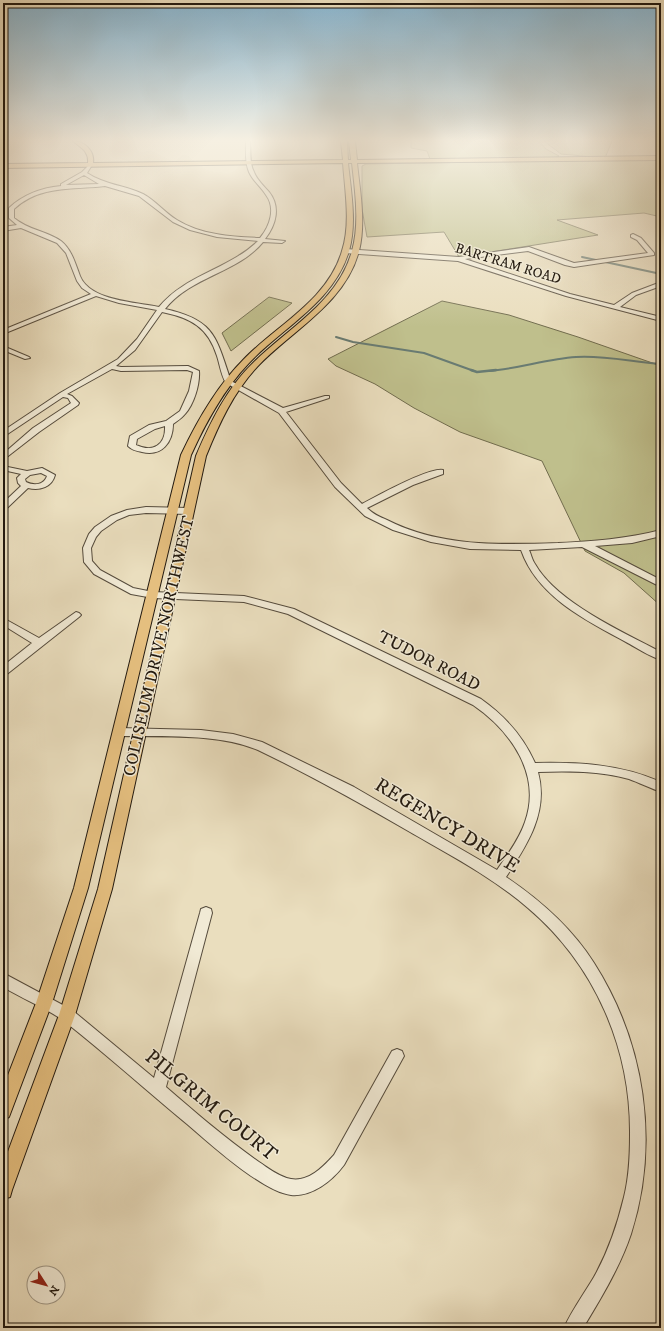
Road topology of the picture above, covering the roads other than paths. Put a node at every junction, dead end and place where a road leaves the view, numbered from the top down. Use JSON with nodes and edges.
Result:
{"nodes":[{"id":1,"x":17,"y":203,"type":"edge"},
{"id":2,"x":152,"y":203,"type":"edge"},
{"id":3,"x":273,"y":203,"type":"edge"},
{"id":4,"x":357,"y":203,"type":"edge"},
{"id":5,"x":21,"y":226,"type":"junction"},
{"id":6,"x":3,"y":229,"type":"edge"},
{"id":7,"x":633,"y":236,"type":"dead end"},
{"id":8,"x":261,"y":240,"type":"junction"},
{"id":9,"x":282,"y":241,"type":"dead end"},
{"id":10,"x":351,"y":251,"type":"junction"},
{"id":11,"x":459,"y":259,"type":"junction"},
{"id":12,"x":661,"y":284,"type":"edge"},
{"id":13,"x":97,"y":294,"type":"junction"},
{"id":14,"x":614,"y":308,"type":"junction"},
{"id":15,"x":161,"y":310,"type":"junction"},
{"id":16,"x":661,"y":319,"type":"edge"},
{"id":17,"x":3,"y":332,"type":"edge"},
{"id":18,"x":3,"y":348,"type":"edge"},
{"id":19,"x":27,"y":358,"type":"dead end"},
{"id":20,"x":110,"y":366,"type":"junction"},
{"id":21,"x":232,"y":385,"type":"junction"},
{"id":22,"x":62,"y":394,"type":"junction"},
{"id":23,"x":327,"y":396,"type":"dead end"},
{"id":24,"x":282,"y":411,"type":"junction"},
{"id":25,"x":169,"y":423,"type":"junction"},
{"id":26,"x":3,"y":435,"type":"edge"},
{"id":27,"x":3,"y":458,"type":"edge"},
{"id":28,"x":3,"y":468,"type":"edge"},
{"id":29,"x":440,"y":472,"type":"dead end"},
{"id":30,"x":3,"y":474,"type":"edge"},
{"id":31,"x":24,"y":475,"type":"junction"},
{"id":32,"x":26,"y":486,"type":"junction"},
{"id":33,"x":3,"y":507,"type":"edge"},
{"id":34,"x":362,"y":507,"type":"junction"},
{"id":35,"x":173,"y":511,"type":"junction"},
{"id":36,"x":189,"y":511,"type":"junction"},
{"id":37,"x":661,"y":533,"type":"edge"},
{"id":38,"x":583,"y":544,"type":"junction"},
{"id":39,"x":524,"y":547,"type":"junction"},
{"id":40,"x":661,"y":584,"type":"edge"},
{"id":41,"x":153,"y":595,"type":"junction"},
{"id":42,"x":170,"y":595,"type":"junction"},
{"id":43,"x":76,"y":615,"type":"dead end"},
{"id":44,"x":3,"y":621,"type":"edge"},
{"id":45,"x":39,"y":643,"type":"junction"},
{"id":46,"x":661,"y":656,"type":"edge"},
{"id":47,"x":3,"y":671,"type":"edge"},
{"id":48,"x":119,"y":732,"type":"junction"},
{"id":49,"x":139,"y":732,"type":"junction"},
{"id":50,"x":531,"y":768,"type":"junction"},
{"id":51,"x":661,"y":787,"type":"edge"},
{"id":52,"x":499,"y":877,"type":"junction"},
{"id":53,"x":206,"y":913,"type":"dead end"},
{"id":54,"x":3,"y":980,"type":"edge"},
{"id":55,"x":44,"y":1003,"type":"junction"},
{"id":56,"x":67,"y":1015,"type":"junction"},
{"id":57,"x":397,"y":1056,"type":"dead end"},
{"id":58,"x":158,"y":1089,"type":"junction"},
{"id":59,"x":3,"y":1111,"type":"edge"},
{"id":60,"x":3,"y":1190,"type":"edge"},
{"id":61,"x":573,"y":1328,"type":"edge"}],
"edges":[{"from":1,"to":5,"type":"street"},
{"from":2,"to":8,"type":"street"},
{"from":3,"to":8,"type":"street"},
{"from":4,"to":10,"type":"main road","name":"COLISEUM DRIVE NORTHWEST"},
{"from":5,"to":6,"type":"street"},
{"from":5,"to":13,"type":"street"},
{"from":7,"to":11,"type":"street"},
{"from":8,"to":9,"type":"street"},
{"from":8,"to":15,"type":"street"},
{"from":10,"to":11,"type":"street","name":"BARTRAM ROAD"},
{"from":10,"to":21,"type":"main road","name":"COLISEUM DRIVE NORTHWEST"},
{"from":11,"to":14,"type":"street","name":"BARTRAM ROAD"},
{"from":12,"to":14,"type":"street"},
{"from":13,"to":15,"type":"street"},
{"from":13,"to":17,"type":"street"},
{"from":14,"to":16,"type":"street","name":"BARTRAM ROAD"},
{"from":15,"to":20,"type":"street"},
{"from":15,"to":21,"type":"street"},
{"from":18,"to":19,"type":"street"},
{"from":20,"to":22,"type":"street"},
{"from":20,"to":25,"type":"street"},
{"from":21,"to":24,"type":"street"},
{"from":21,"to":35,"type":"main road","name":"COLISEUM DRIVE NORTHWEST"},
{"from":21,"to":36,"type":"main road","name":"COLISEUM DRIVE NORTHWEST"},
{"from":22,"to":26,"type":"street"},
{"from":22,"to":27,"type":"street"},
{"from":23,"to":24,"type":"street"},
{"from":24,"to":34,"type":"street"},
{"from":25,"to":25,"type":"street"},
{"from":28,"to":31,"type":"street"},
{"from":29,"to":34,"type":"street"},
{"from":30,"to":31,"type":"street"},
{"from":31,"to":32,"type":"street"},
{"from":31,"to":32,"type":"street"},
{"from":32,"to":33,"type":"street"},
{"from":34,"to":39,"type":"street"},
{"from":35,"to":36,"type":"street","name":"TUDOR ROAD"},
{"from":35,"to":41,"type":"main road","name":"COLISEUM DRIVE NORTHWEST"},
{"from":35,"to":41,"type":"street","name":"TUDOR ROAD"},
{"from":36,"to":42,"type":"main road","name":"COLISEUM DRIVE NORTHWEST"},
{"from":37,"to":38,"type":"street"},
{"from":38,"to":39,"type":"street"},
{"from":38,"to":40,"type":"street"},
{"from":39,"to":46,"type":"street"},
{"from":41,"to":42,"type":"street","name":"TUDOR ROAD"},
{"from":41,"to":48,"type":"main road","name":"COLISEUM DRIVE NORTHWEST"},
{"from":42,"to":49,"type":"main road","name":"COLISEUM DRIVE NORTHWEST"},
{"from":42,"to":50,"type":"street","name":"TUDOR ROAD"},
{"from":43,"to":45,"type":"street"},
{"from":44,"to":45,"type":"street"},
{"from":45,"to":47,"type":"street"},
{"from":48,"to":49,"type":"street","name":"REGENCY DRIVE"},
{"from":48,"to":55,"type":"main road","name":"COLISEUM DRIVE NORTHWEST"},
{"from":49,"to":52,"type":"street","name":"REGENCY DRIVE"},
{"from":49,"to":56,"type":"main road","name":"COLISEUM DRIVE NORTHWEST"},
{"from":50,"to":51,"type":"street"},
{"from":50,"to":52,"type":"street","name":"TUDOR ROAD"},
{"from":52,"to":61,"type":"street","name":"REGENCY DRIVE"},
{"from":53,"to":58,"type":"street"},
{"from":54,"to":55,"type":"street","name":"PILGRIM COURT"},
{"from":55,"to":56,"type":"street","name":"PILGRIM COURT"},
{"from":55,"to":59,"type":"main road","name":"COLISEUM DRIVE NORTHWEST"},
{"from":56,"to":58,"type":"street","name":"PILGRIM COURT"},
{"from":56,"to":60,"type":"main road","name":"COLISEUM DRIVE NORTHWEST"},
{"from":57,"to":58,"type":"street","name":"PILGRIM COURT"}]}
